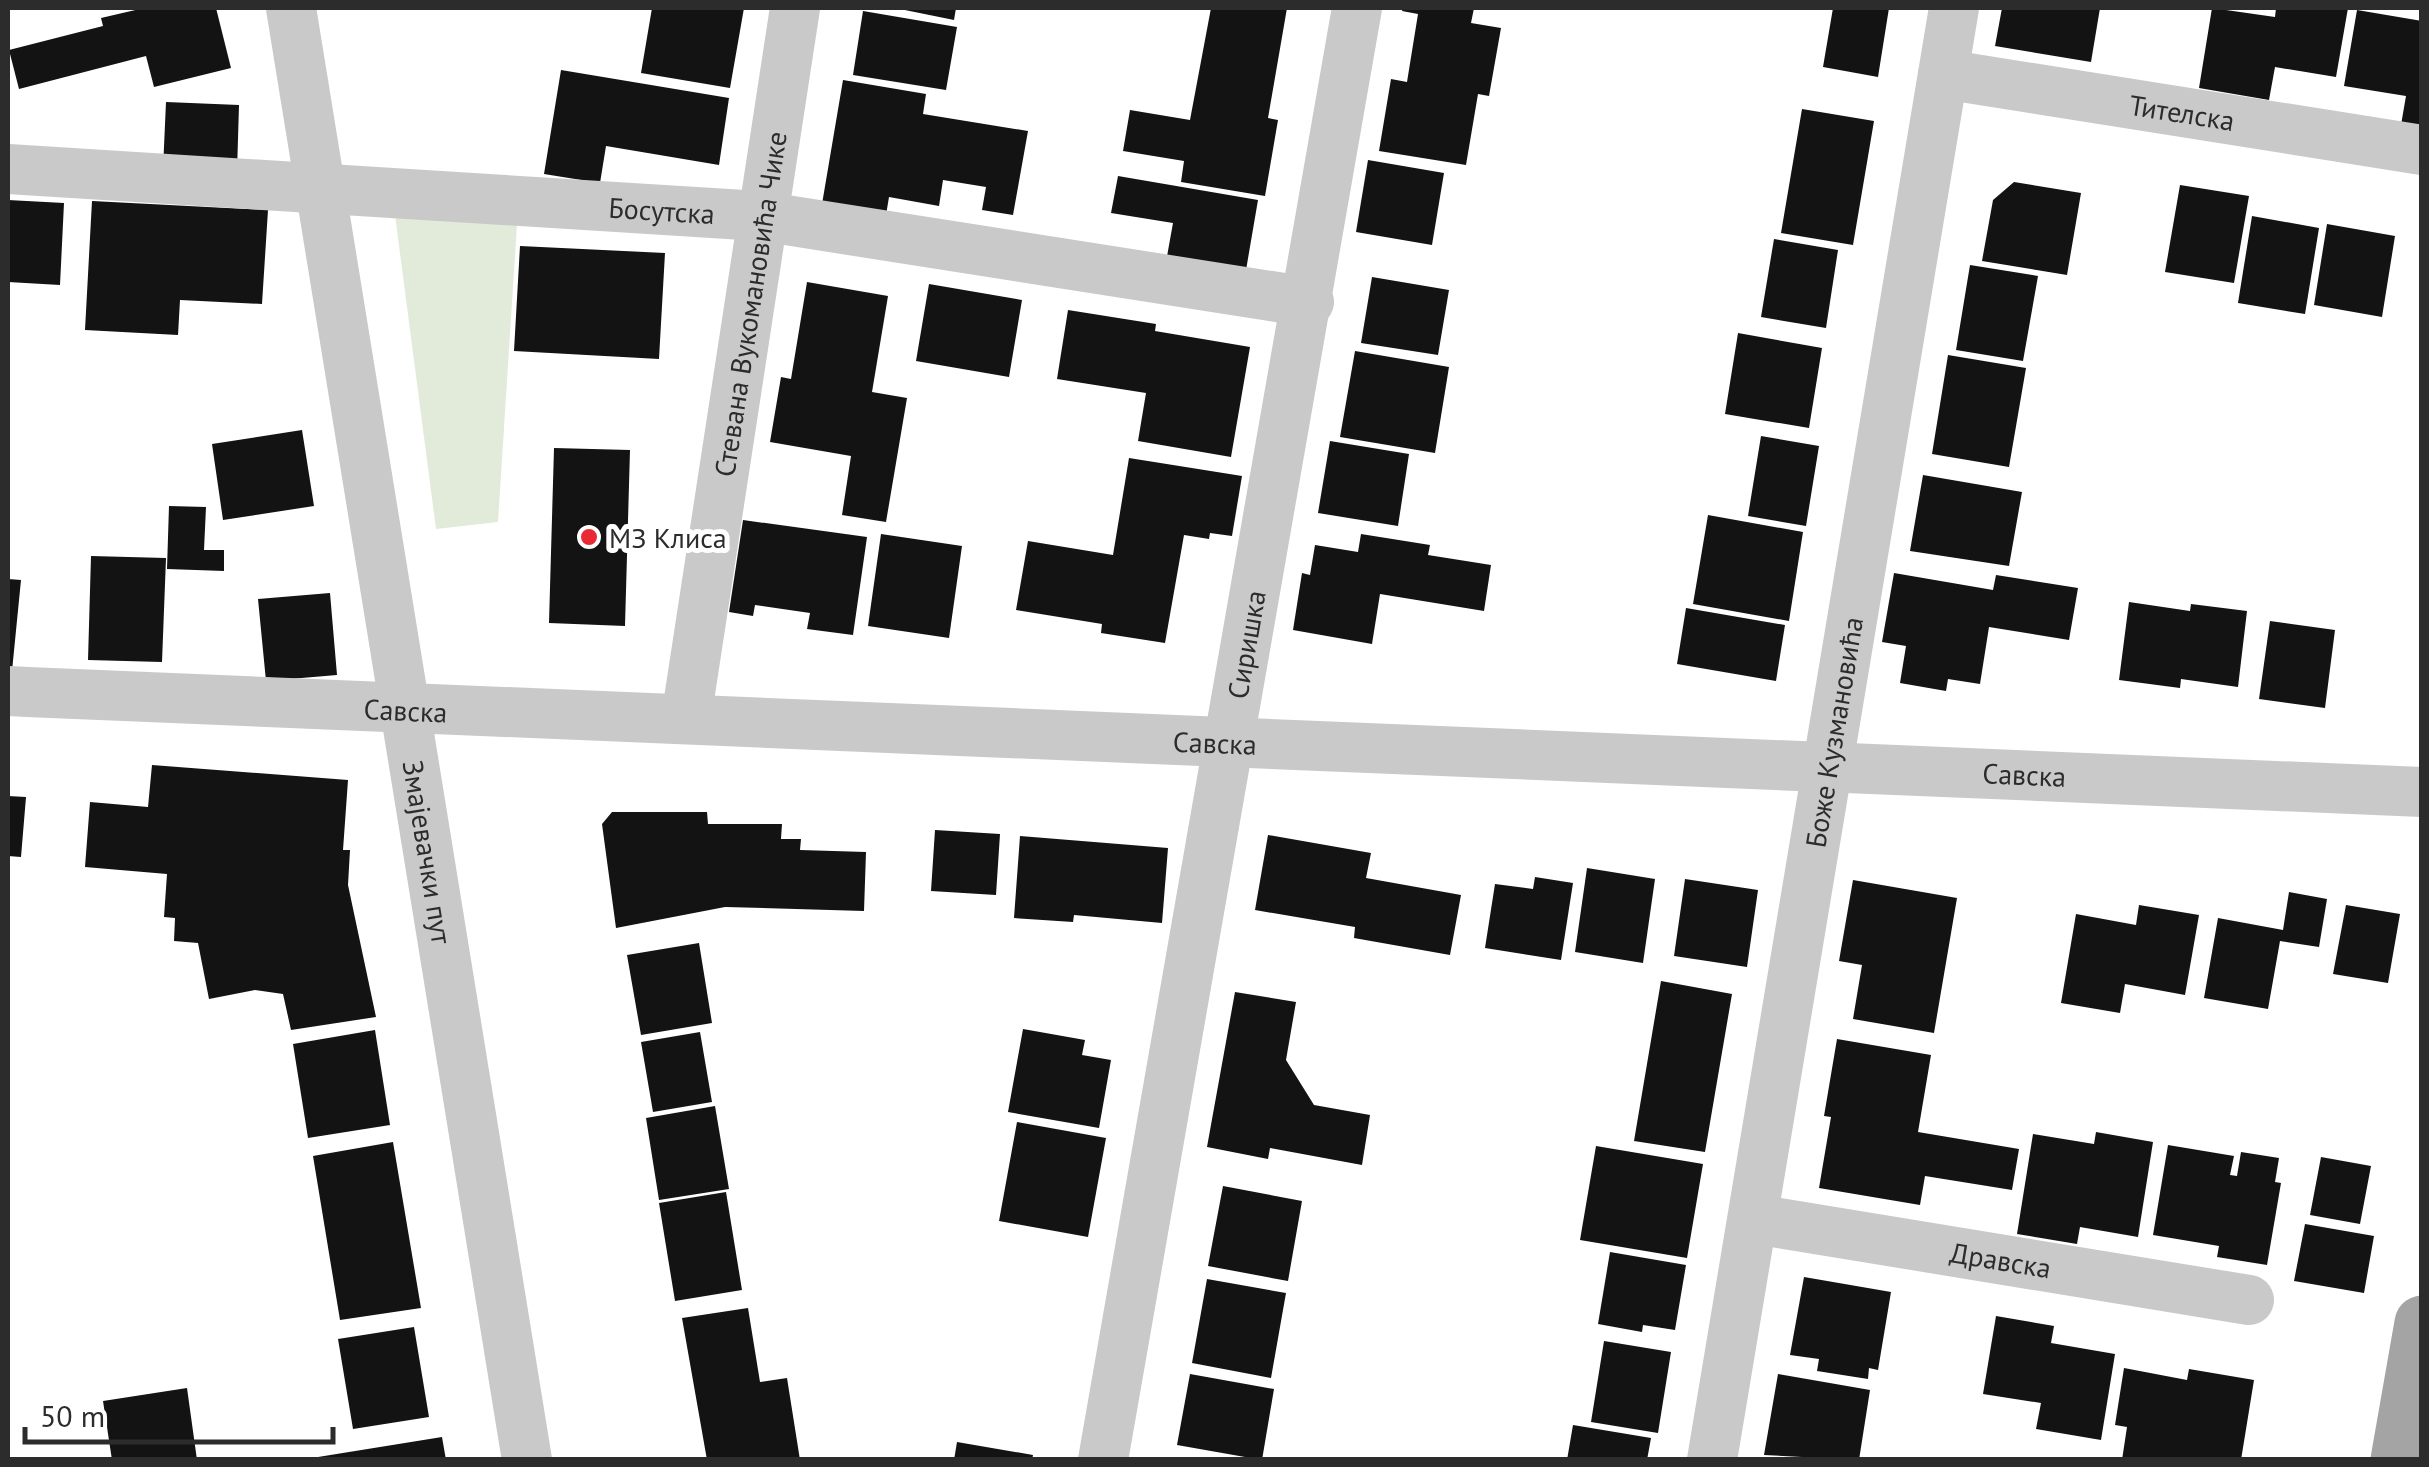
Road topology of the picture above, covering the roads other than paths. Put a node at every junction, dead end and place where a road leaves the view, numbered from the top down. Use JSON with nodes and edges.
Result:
{"nodes":[{"id":1,"x":291,"y":8,"type":"edge"},
{"id":2,"x":794,"y":8,"type":"edge"},
{"id":3,"x":1358,"y":8,"type":"edge"},
{"id":4,"x":1954,"y":8,"type":"edge"},
{"id":5,"x":1943,"y":74,"type":"junction"},
{"id":6,"x":2422,"y":150,"type":"edge"},
{"id":7,"x":8,"y":169,"type":"edge"},
{"id":8,"x":322,"y":186,"type":"junction"},
{"id":9,"x":760,"y":216,"type":"junction"},
{"id":10,"x":1310,"y":302,"type":"junction"},
{"id":11,"x":8,"y":691,"type":"edge"},
{"id":12,"x":402,"y":711,"type":"junction"},
{"id":13,"x":686,"y":719,"type":"junction"},
{"id":14,"x":1228,"y":742,"type":"junction"},
{"id":15,"x":1828,"y":764,"type":"junction"},
{"id":16,"x":2422,"y":792,"type":"edge"},
{"id":17,"x":1754,"y":1218,"type":"junction"},
{"id":18,"x":2250,"y":1300,"type":"dead end"},
{"id":19,"x":2422,"y":1323,"type":"edge"},
{"id":20,"x":528,"y":1460,"type":"edge"},
{"id":21,"x":1103,"y":1460,"type":"edge"},
{"id":22,"x":1712,"y":1460,"type":"edge"},
{"id":23,"x":2398,"y":1460,"type":"edge"}],
"edges":[{"from":1,"to":8,"type":"street","name":"Змајевачки пут"},
{"from":2,"to":9,"type":"street","name":"Стевана Вукомановића Чике"},
{"from":3,"to":10,"type":"street","name":"Сиришка"},
{"from":4,"to":5,"type":"street","name":"Боже Кузмановића"},
{"from":5,"to":6,"type":"street","name":"Тителска"},
{"from":5,"to":15,"type":"street","name":"Боже Кузмановића"},
{"from":7,"to":8,"type":"street","name":"Босутска"},
{"from":8,"to":9,"type":"street","name":"Босутска"},
{"from":8,"to":12,"type":"street","name":"Змајевачки пут"},
{"from":9,"to":10,"type":"street","name":"Босутска"},
{"from":9,"to":13,"type":"street","name":"Стевана Вукомановића Чике"},
{"from":10,"to":14,"type":"street","name":"Сиришка"},
{"from":11,"to":12,"type":"street","name":"Савска"},
{"from":12,"to":13,"type":"street","name":"Савска"},
{"from":12,"to":20,"type":"street","name":"Змајевачки пут"},
{"from":13,"to":14,"type":"street","name":"Савска"},
{"from":14,"to":15,"type":"street","name":"Савска"},
{"from":14,"to":21,"type":"street","name":"Сиришка"},
{"from":15,"to":16,"type":"street","name":"Савска"},
{"from":15,"to":17,"type":"street","name":"Боже Кузмановића"},
{"from":17,"to":18,"type":"street","name":"Дравска"},
{"from":17,"to":22,"type":"street","name":"Боже Кузмановића"},
{"from":19,"to":23,"type":"main road"}]}
